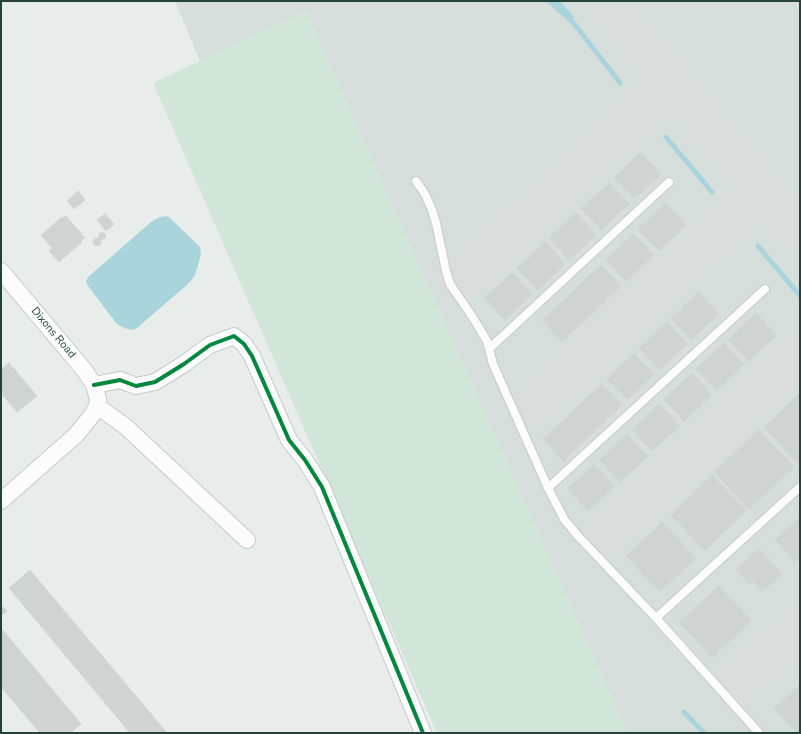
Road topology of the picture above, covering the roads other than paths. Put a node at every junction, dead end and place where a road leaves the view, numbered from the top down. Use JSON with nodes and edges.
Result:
{"nodes":[{"id":1,"x":416,"y":180,"type":"dead end"},
{"id":2,"x":669,"y":182,"type":"dead end"},
{"id":3,"x":1,"y":271,"type":"edge"},
{"id":4,"x":765,"y":289,"type":"dead end"},
{"id":5,"x":490,"y":348,"type":"junction"},
{"id":6,"x":96,"y":396,"type":"junction"},
{"id":7,"x":800,"y":487,"type":"edge"},
{"id":8,"x":548,"y":488,"type":"junction"},
{"id":9,"x":1,"y":501,"type":"edge"},
{"id":10,"x":247,"y":540,"type":"dead end"},
{"id":11,"x":656,"y":618,"type":"junction"},
{"id":12,"x":423,"y":733,"type":"edge"},
{"id":13,"x":759,"y":733,"type":"edge"}],
"edges":[{"from":1,"to":5,"type":"lane"},
{"from":2,"to":5,"type":"lane"},
{"from":3,"to":6,"type":"street","name":"Dixons Road"},
{"from":4,"to":8,"type":"lane"},
{"from":5,"to":8,"type":"lane"},
{"from":6,"to":9,"type":"street"},
{"from":6,"to":10,"type":"street"},
{"from":6,"to":12,"type":"street"},
{"from":7,"to":11,"type":"lane"},
{"from":8,"to":11,"type":"lane"},
{"from":11,"to":13,"type":"lane"}]}
